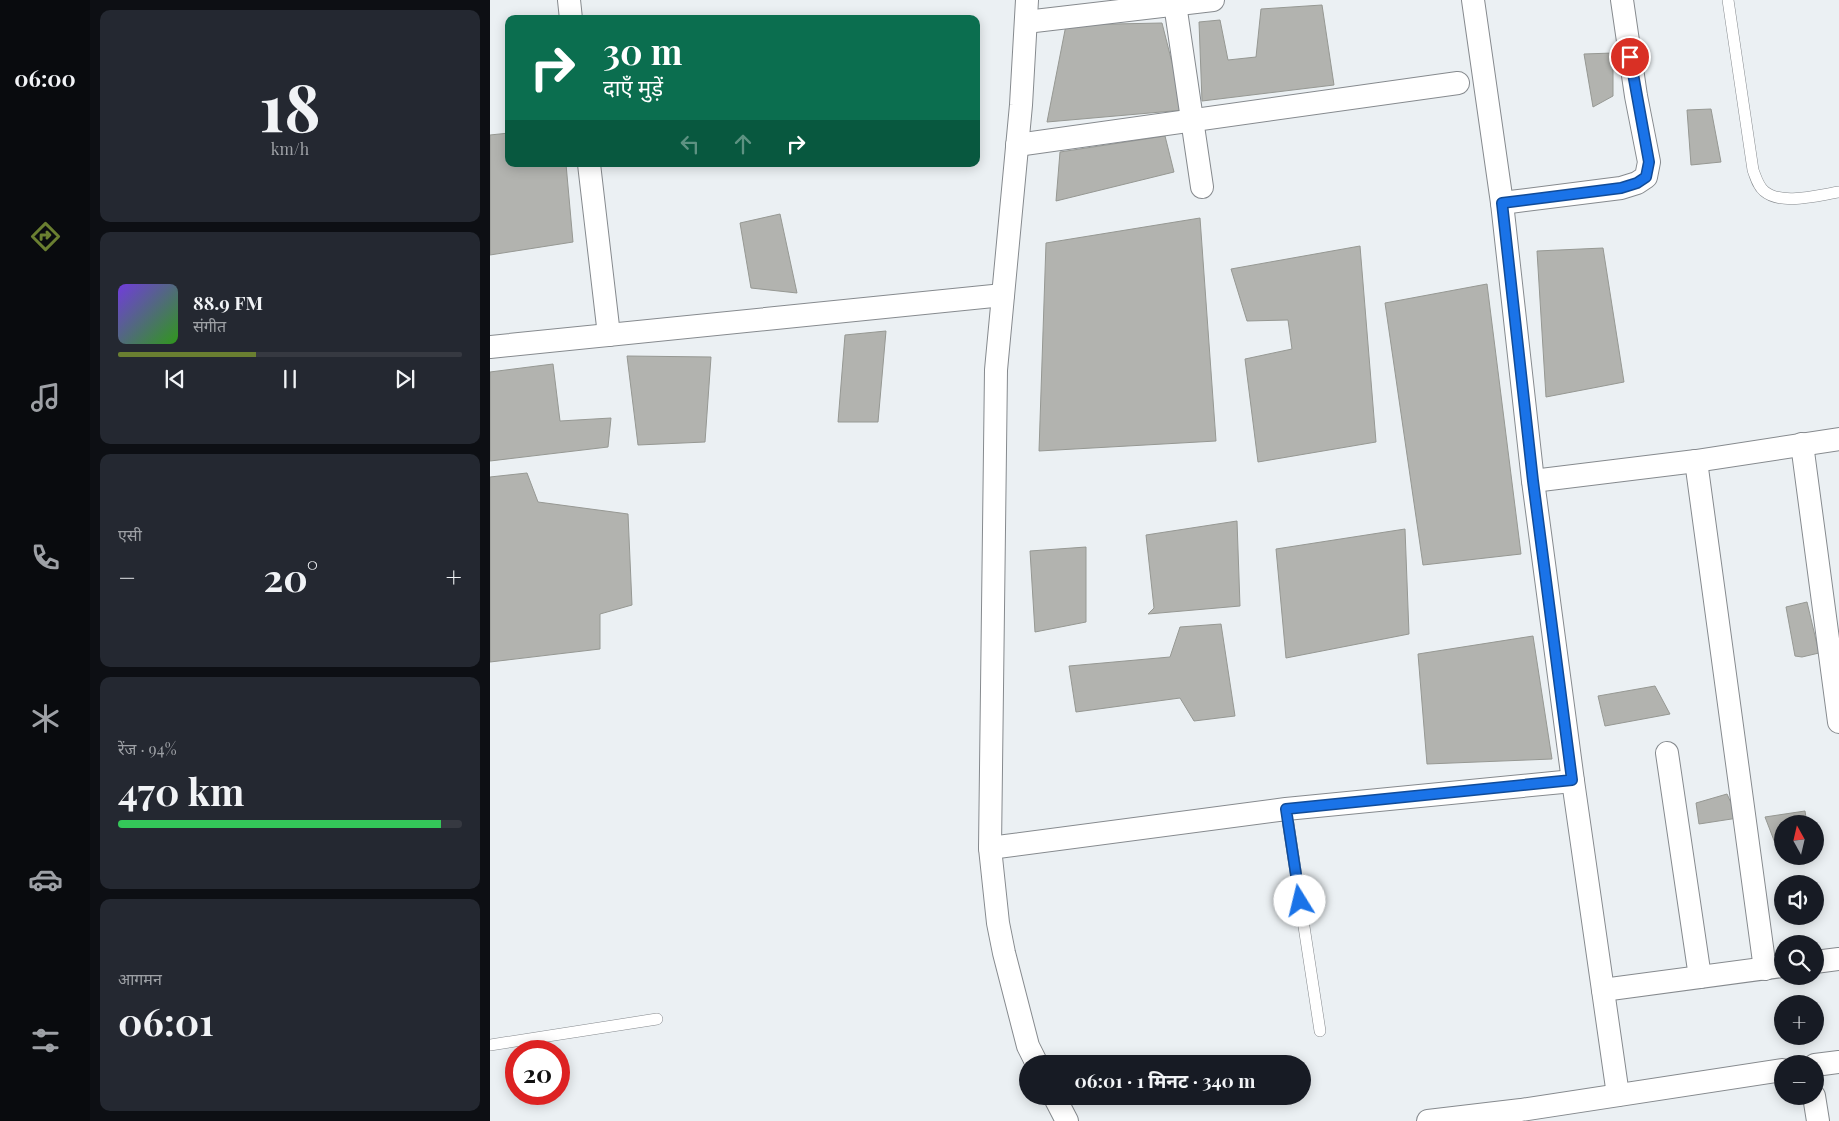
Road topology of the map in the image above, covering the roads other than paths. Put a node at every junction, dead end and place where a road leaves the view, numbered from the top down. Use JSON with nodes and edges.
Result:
{"nodes":[{"id":1,"x":568,"y":0,"type":"edge"},
{"id":2,"x":1213,"y":0,"type":"edge"},
{"id":3,"x":1472,"y":0,"type":"edge"},
{"id":4,"x":1622,"y":0,"type":"edge"},
{"id":5,"x":1728,"y":0,"type":"edge"},
{"id":6,"x":1175,"y":4,"type":"junction"},
{"id":7,"x":1026,"y":11,"type":"edge"},
{"id":8,"x":570,"y":15,"type":"edge"},
{"id":9,"x":1458,"y":83,"type":"dead end"},
{"id":10,"x":1192,"y":120,"type":"junction"},
{"id":11,"x":1017,"y":145,"type":"junction"},
{"id":12,"x":589,"y":167,"type":"edge"},
{"id":13,"x":1202,"y":187,"type":"dead end"},
{"id":14,"x":1839,"y":192,"type":"edge"},
{"id":15,"x":1502,"y":203,"type":"junction"},
{"id":16,"x":1003,"y":295,"type":"junction"},
{"id":17,"x":609,"y":335,"type":"junction"},
{"id":18,"x":490,"y":347,"type":"edge"},
{"id":19,"x":1839,"y":439,"type":"edge"},
{"id":20,"x":1802,"y":444,"type":"junction"},
{"id":21,"x":1696,"y":461,"type":"junction"},
{"id":22,"x":1533,"y":481,"type":"junction"},
{"id":23,"x":1839,"y":722,"type":"edge"},
{"id":24,"x":1667,"y":753,"type":"dead end"},
{"id":25,"x":1572,"y":780,"type":"junction"},
{"id":26,"x":1286,"y":809,"type":"junction"},
{"id":27,"x":990,"y":848,"type":"junction"},
{"id":28,"x":1839,"y":959,"type":"edge"},
{"id":29,"x":1824,"y":961,"type":"edge"},
{"id":30,"x":1774,"y":967,"type":"edge"},
{"id":31,"x":1700,"y":977,"type":"junction"},
{"id":32,"x":1603,"y":990,"type":"junction"},
{"id":33,"x":657,"y":1019,"type":"dead end"},
{"id":34,"x":1320,"y":1031,"type":"dead end"},
{"id":35,"x":490,"y":1045,"type":"edge"},
{"id":36,"x":1032,"y":1055,"type":"edge"},
{"id":37,"x":1839,"y":1062,"type":"edge"},
{"id":38,"x":1824,"y":1064,"type":"edge"},
{"id":39,"x":1774,"y":1071,"type":"edge"},
{"id":40,"x":1618,"y":1095,"type":"junction"},
{"id":41,"x":1059,"y":1105,"type":"edge"},
{"id":42,"x":1815,"y":1105,"type":"edge"},
{"id":43,"x":1067,"y":1121,"type":"edge"},
{"id":44,"x":1428,"y":1121,"type":"edge"},
{"id":45,"x":1818,"y":1121,"type":"edge"}],
"edges":[{"from":1,"to":8,"type":"street"},
{"from":2,"to":6,"type":"street"},
{"from":3,"to":15,"type":"street"},
{"from":4,"to":15,"type":"street"},
{"from":5,"to":14,"type":"lane"},
{"from":6,"to":7,"type":"street"},
{"from":6,"to":10,"type":"street"},
{"from":7,"to":11,"type":"street"},
{"from":9,"to":10,"type":"street"},
{"from":10,"to":11,"type":"street"},
{"from":10,"to":13,"type":"street"},
{"from":11,"to":16,"type":"street"},
{"from":12,"to":17,"type":"street"},
{"from":15,"to":22,"type":"street"},
{"from":16,"to":17,"type":"street"},
{"from":16,"to":27,"type":"street"},
{"from":17,"to":18,"type":"street"},
{"from":19,"to":20,"type":"street"},
{"from":20,"to":21,"type":"street"},
{"from":20,"to":23,"type":"street"},
{"from":21,"to":22,"type":"street"},
{"from":21,"to":30,"type":"street"},
{"from":22,"to":25,"type":"street"},
{"from":24,"to":31,"type":"street"},
{"from":25,"to":26,"type":"street"},
{"from":25,"to":32,"type":"street"},
{"from":26,"to":27,"type":"street"},
{"from":26,"to":34,"type":"lane"},
{"from":27,"to":36,"type":"street"},
{"from":28,"to":29,"type":"street"},
{"from":30,"to":31,"type":"street"},
{"from":31,"to":32,"type":"street"},
{"from":32,"to":40,"type":"street"},
{"from":33,"to":35,"type":"lane"},
{"from":37,"to":38,"type":"street"},
{"from":39,"to":40,"type":"street"},
{"from":40,"to":44,"type":"street"},
{"from":41,"to":43,"type":"street"},
{"from":42,"to":45,"type":"street"}]}
